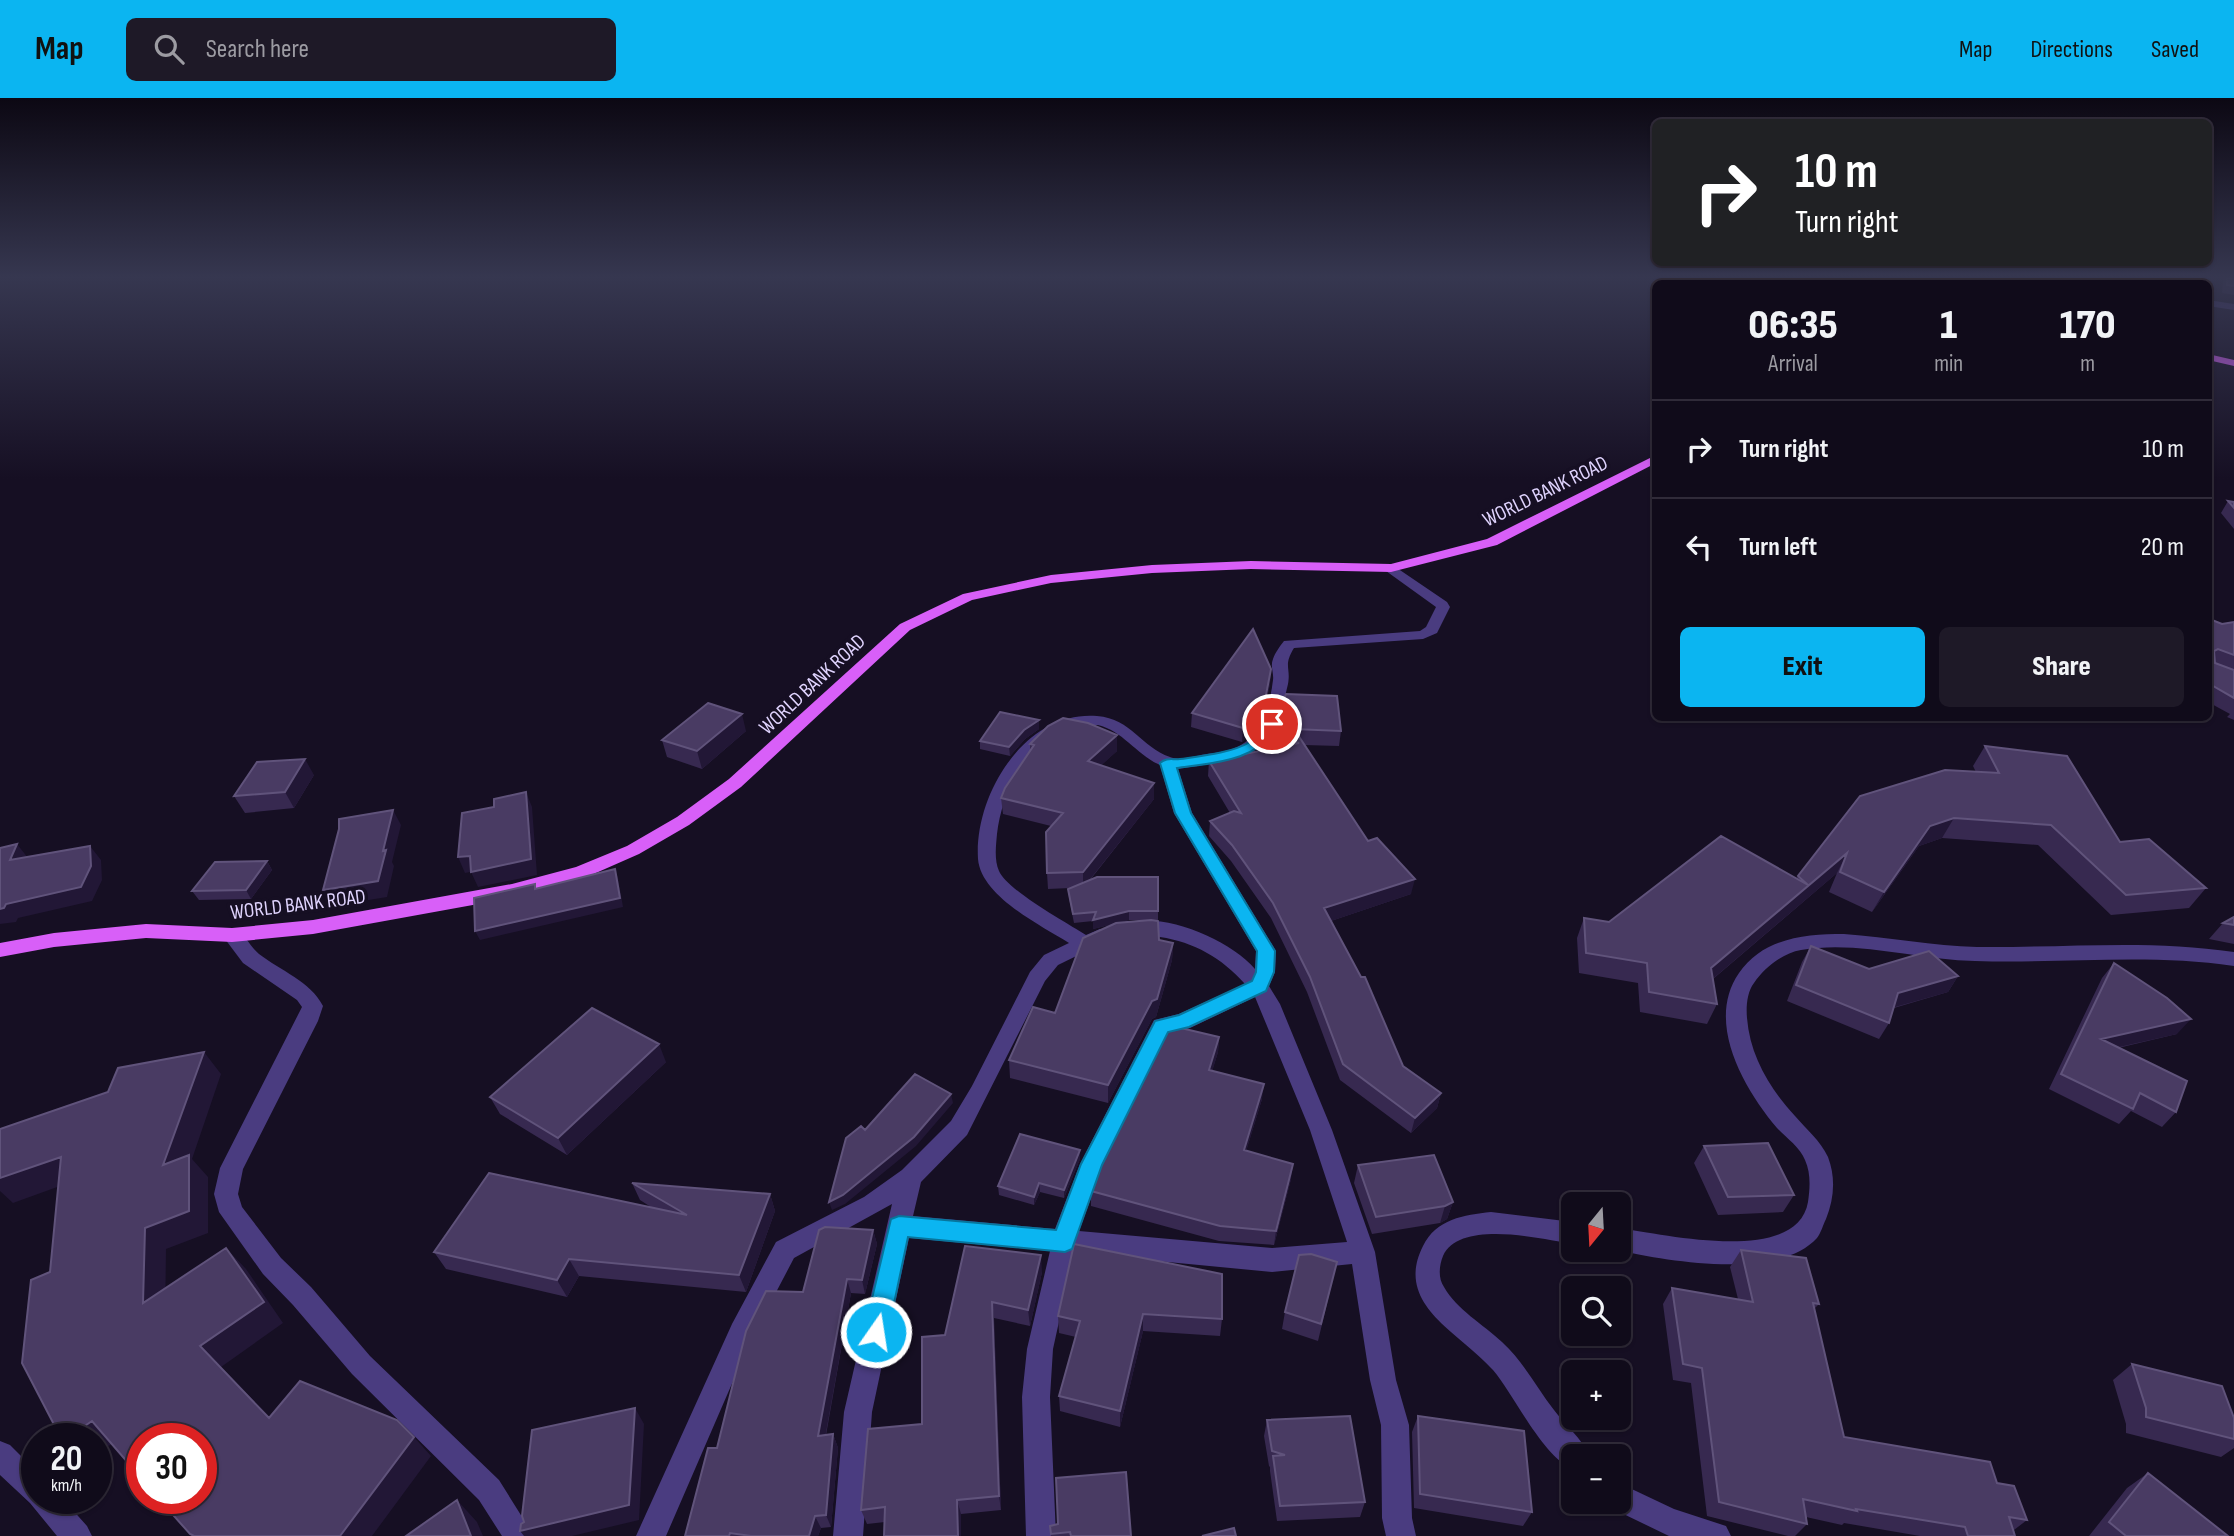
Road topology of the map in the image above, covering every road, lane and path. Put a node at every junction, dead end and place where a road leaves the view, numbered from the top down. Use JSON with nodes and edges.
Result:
{"nodes":[{"id":1,"x":2212,"y":358,"type":"edge"},
{"id":2,"x":2234,"y":363,"type":"edge"},
{"id":3,"x":1652,"y":460,"type":"edge"},
{"id":4,"x":1391,"y":568,"type":"junction"},
{"id":5,"x":1168,"y":763,"type":"junction"},
{"id":6,"x":232,"y":935,"type":"junction"},
{"id":7,"x":1083,"y":942,"type":"junction"},
{"id":8,"x":0,"y":950,"type":"edge"},
{"id":9,"x":2234,"y":959,"type":"edge"},
{"id":10,"x":1259,"y":986,"type":"junction"},
{"id":11,"x":910,"y":1177,"type":"junction"},
{"id":12,"x":899,"y":1226,"type":"junction"},
{"id":13,"x":1561,"y":1231,"type":"edge"},
{"id":14,"x":1065,"y":1241,"type":"junction"},
{"id":15,"x":1631,"y":1241,"type":"edge"},
{"id":16,"x":1363,"y":1252,"type":"junction"},
{"id":17,"x":1564,"y":1444,"type":"edge"},
{"id":18,"x":0,"y":1455,"type":"edge"},
{"id":19,"x":21,"y":1476,"type":"edge"},
{"id":20,"x":1631,"y":1503,"type":"edge"},
{"id":21,"x":57,"y":1514,"type":"edge"},
{"id":22,"x":77,"y":1536,"type":"edge"},
{"id":23,"x":519,"y":1536,"type":"edge"},
{"id":24,"x":650,"y":1536,"type":"edge"},
{"id":25,"x":848,"y":1536,"type":"edge"},
{"id":26,"x":1041,"y":1536,"type":"edge"},
{"id":27,"x":1401,"y":1536,"type":"edge"},
{"id":28,"x":1716,"y":1536,"type":"edge"}],
"edges":[{"from":1,"to":2,"type":"main road"},
{"from":3,"to":4,"type":"main road","name":"WORLD BANK ROAD"},
{"from":4,"to":5,"type":"street"},
{"from":4,"to":6,"type":"main road","name":"WORLD BANK ROAD"},
{"from":5,"to":7,"type":"street"},
{"from":5,"to":10,"type":"street"},
{"from":6,"to":8,"type":"main road","name":"WORLD BANK ROAD"},
{"from":6,"to":23,"type":"street"},
{"from":7,"to":10,"type":"street"},
{"from":7,"to":11,"type":"street"},
{"from":9,"to":15,"type":"street"},
{"from":10,"to":14,"type":"street"},
{"from":10,"to":16,"type":"street"},
{"from":11,"to":12,"type":"street"},
{"from":11,"to":24,"type":"street"},
{"from":12,"to":14,"type":"street"},
{"from":12,"to":25,"type":"street"},
{"from":13,"to":17,"type":"street"},
{"from":14,"to":16,"type":"street"},
{"from":14,"to":26,"type":"street"},
{"from":16,"to":27,"type":"street"},
{"from":18,"to":19,"type":"street"},
{"from":20,"to":28,"type":"street"},
{"from":21,"to":22,"type":"street"}]}
